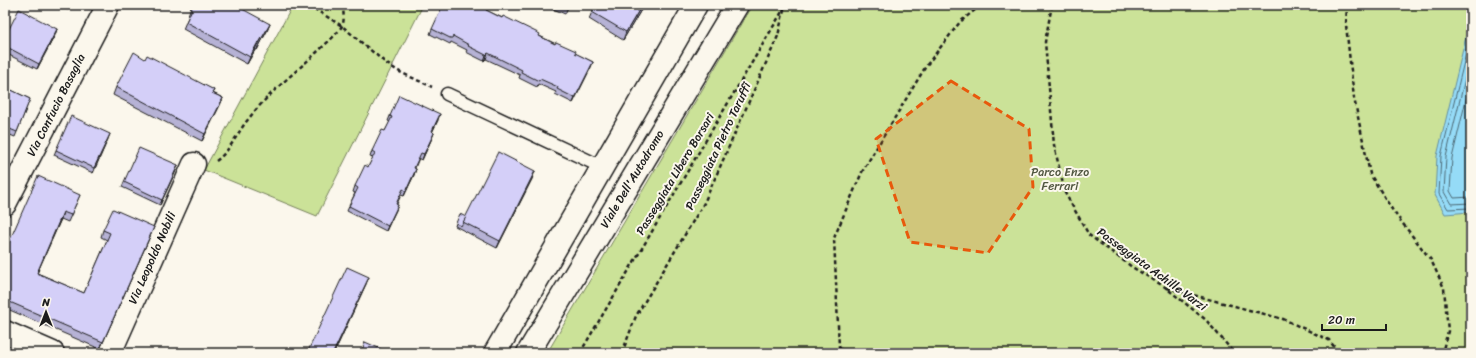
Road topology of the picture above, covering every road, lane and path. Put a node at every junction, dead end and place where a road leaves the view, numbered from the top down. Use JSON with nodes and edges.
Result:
{"nodes":[{"id":1,"x":108,"y":5,"type":"edge"},
{"id":2,"x":308,"y":5,"type":"edge"},
{"id":3,"x":343,"y":5,"type":"edge"},
{"id":4,"x":696,"y":5,"type":"edge"},
{"id":5,"x":737,"y":5,"type":"edge"},
{"id":6,"x":786,"y":5,"type":"edge"},
{"id":7,"x":981,"y":5,"type":"edge"},
{"id":8,"x":1052,"y":5,"type":"edge"},
{"id":9,"x":1347,"y":5,"type":"edge"},
{"id":10,"x":342,"y":26,"type":"junction"},
{"id":11,"x":447,"y":94,"type":"joint"},
{"id":12,"x":194,"y":164,"type":"joint"},
{"id":13,"x":602,"y":167,"type":"junction"},
{"id":14,"x":5,"y":204,"type":"edge"},
{"id":15,"x":1165,"y":287,"type":"junction"},
{"id":16,"x":5,"y":332,"type":"edge"},
{"id":17,"x":52,"y":353,"type":"edge"},
{"id":18,"x":110,"y":353,"type":"edge"},
{"id":19,"x":495,"y":353,"type":"edge"},
{"id":20,"x":528,"y":353,"type":"edge"},
{"id":21,"x":580,"y":353,"type":"edge"},
{"id":22,"x":622,"y":353,"type":"edge"},
{"id":23,"x":846,"y":353,"type":"edge"},
{"id":24,"x":1233,"y":353,"type":"edge"},
{"id":25,"x":1339,"y":353,"type":"edge"},
{"id":26,"x":1442,"y":353,"type":"edge"}],
"edges":[{"from":1,"to":14,"type":"street","name":"Via Confucio Basaglia"},
{"from":2,"to":10,"type":"path"},
{"from":3,"to":10,"type":"path"},
{"from":4,"to":13,"type":"street"},
{"from":5,"to":20,"type":"street","name":"Viale Dell'Autodromo"},
{"from":6,"to":21,"type":"path","name":"Passeggiata Libero Borsari"},
{"from":6,"to":22,"type":"path","name":"Passeggiata Pietro Taruffi"},
{"from":7,"to":23,"type":"path"},
{"from":8,"to":15,"type":"path","name":"Passeggiata Achille Varzi"},
{"from":9,"to":26,"type":"path"},
{"from":10,"to":11,"type":"path"},
{"from":10,"to":12,"type":"path"},
{"from":11,"to":13,"type":"lane"},
{"from":12,"to":18,"type":"street","name":"Via Leopoldo Nobili"},
{"from":13,"to":19,"type":"street"},
{"from":15,"to":24,"type":"path","name":"Passeggiata Achille Varzi"},
{"from":15,"to":25,"type":"path"},
{"from":16,"to":17,"type":"street"}]}
